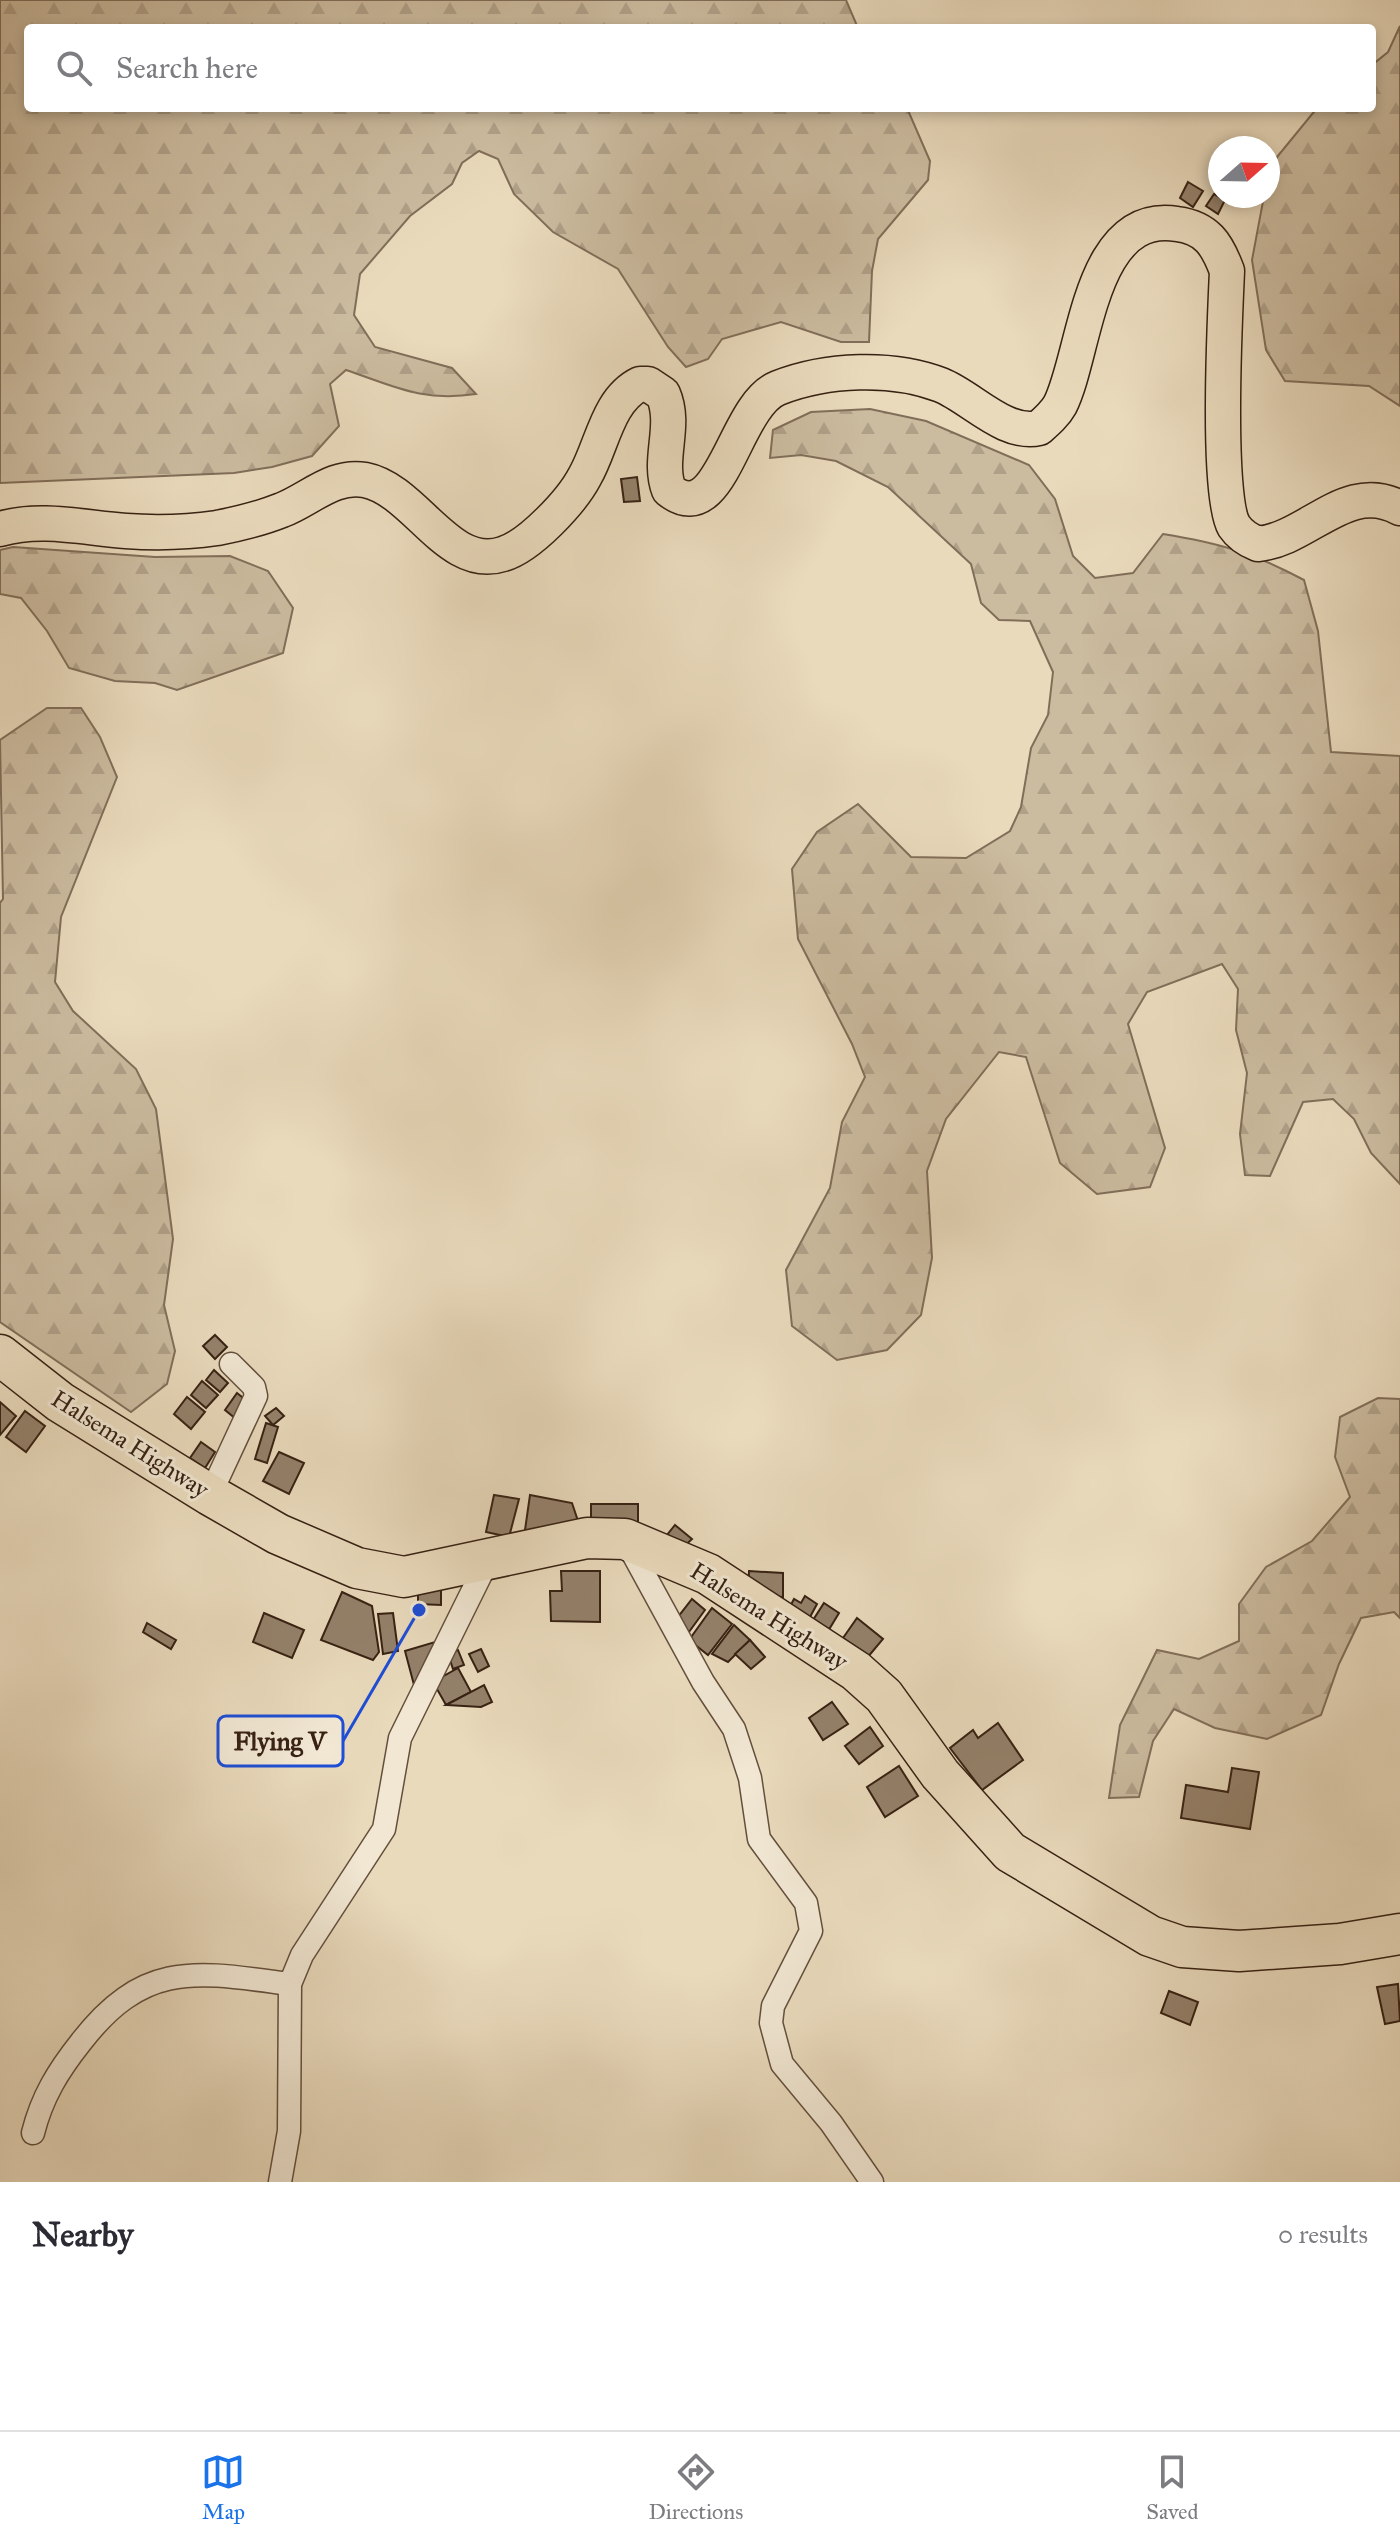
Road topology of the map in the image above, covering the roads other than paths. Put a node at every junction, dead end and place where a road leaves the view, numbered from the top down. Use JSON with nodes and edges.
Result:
{"nodes":[{"id":1,"x":1400,"y":508,"type":"edge"},
{"id":2,"x":0,"y":529,"type":"edge"},
{"id":3,"x":0,"y":1355,"type":"edge"},
{"id":4,"x":231,"y":1364,"type":"dead end"},
{"id":5,"x":210,"y":1495,"type":"junction"},
{"id":6,"x":625,"y":1539,"type":"junction"},
{"id":7,"x":490,"y":1556,"type":"junction"},
{"id":8,"x":1400,"y":1934,"type":"edge"},
{"id":9,"x":290,"y":1984,"type":"junction"},
{"id":10,"x":33,"y":2133,"type":"dead end"},
{"id":11,"x":280,"y":2182,"type":"edge"},
{"id":12,"x":872,"y":2182,"type":"edge"}],
"edges":[{"from":1,"to":2,"type":"main road"},
{"from":3,"to":5,"type":"highway","name":"Halsema Highway"},
{"from":4,"to":5,"type":"street"},
{"from":5,"to":7,"type":"highway","name":"Halsema Highway"},
{"from":6,"to":7,"type":"highway","name":"Halsema Highway"},
{"from":6,"to":8,"type":"highway","name":"Halsema Highway"},
{"from":6,"to":12,"type":"street"},
{"from":7,"to":9,"type":"street"},
{"from":9,"to":10,"type":"street"},
{"from":9,"to":11,"type":"street"}]}
